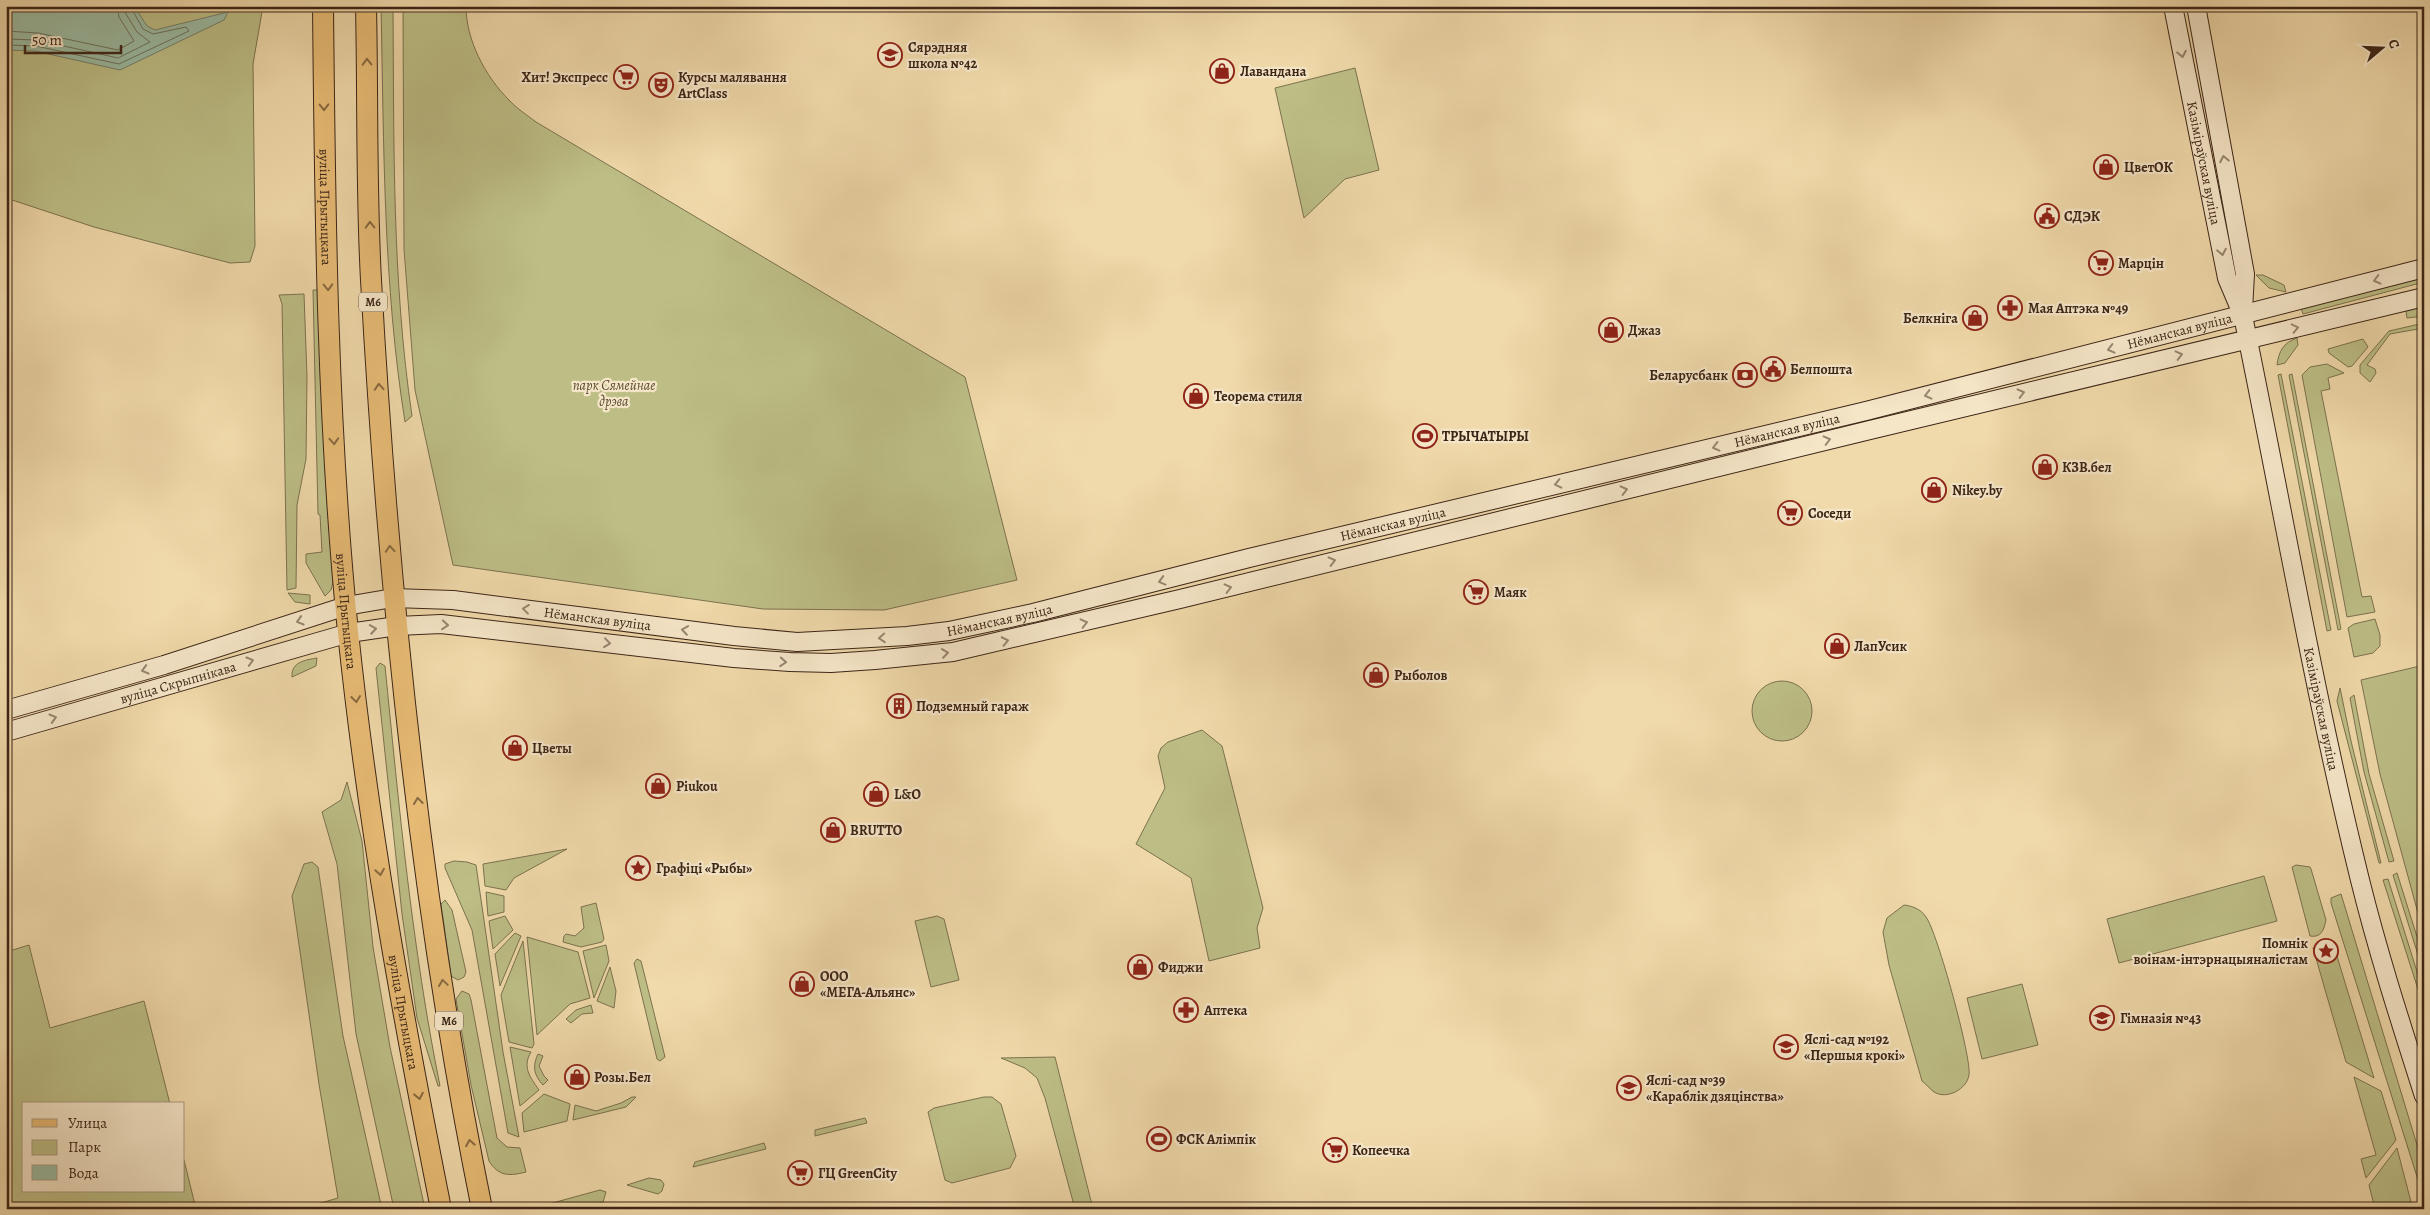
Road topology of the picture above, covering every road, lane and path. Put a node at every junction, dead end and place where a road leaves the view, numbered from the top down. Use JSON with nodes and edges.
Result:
{"nodes":[{"id":1,"x":323,"y":6,"type":"edge"},
{"id":2,"x":366,"y":6,"type":"edge"},
{"id":3,"x":2173,"y":6,"type":"edge"},
{"id":4,"x":2196,"y":6,"type":"edge"},
{"id":5,"x":2424,"y":268,"type":"edge"},
{"id":6,"x":2424,"y":297,"type":"edge"},
{"id":7,"x":2243,"y":316,"type":"junction"},
{"id":8,"x":2248,"y":339,"type":"junction"},
{"id":9,"x":393,"y":598,"type":"junction"},
{"id":10,"x":346,"y":606,"type":"junction"},
{"id":11,"x":397,"y":626,"type":"junction"},
{"id":12,"x":349,"y":633,"type":"junction"},
{"id":13,"x":6,"y":710,"type":"edge"},
{"id":14,"x":6,"y":732,"type":"edge"},
{"id":15,"x":2424,"y":1096,"type":"edge"},
{"id":16,"x":442,"y":1209,"type":"edge"},
{"id":17,"x":482,"y":1209,"type":"edge"}],
"edges":[{"from":1,"to":10,"type":"main road","name":"вуліца Прытыцкага","one_way":true},
{"from":9,"to":2,"type":"main road","number":"М6","one_way":true},
{"from":3,"to":7,"type":"main road","name":"Казіміраўская вуліца","one_way":true},
{"from":7,"to":4,"type":"main road","name":"Казіміраўская вуліца","one_way":true},
{"from":5,"to":7,"type":"main road","name":"Нёманская вуліца","one_way":true},
{"from":8,"to":6,"type":"main road","name":"Нёманская вуліца","one_way":true},
{"from":7,"to":8,"type":"main road","name":"Казіміраўская вуліца"},
{"from":7,"to":9,"type":"main road","name":"Нёманская вуліца","one_way":true},
{"from":11,"to":8,"type":"main road","name":"Нёманская вуліца","one_way":true},
{"from":8,"to":15,"type":"main road","name":"Казіміраўская вуліца"},
{"from":9,"to":10,"type":"main road","name":"Нёманская вуліца"},
{"from":9,"to":11,"type":"main road","number":"М6"},
{"from":10,"to":12,"type":"main road","name":"вуліца Прытыцкага"},
{"from":10,"to":13,"type":"main road","name":"вуліца Скрыпнікава","one_way":true},
{"from":12,"to":11,"type":"main road","name":"Нёманская вуліца","one_way":true},
{"from":17,"to":11,"type":"main road","number":"М6","one_way":true},
{"from":14,"to":12,"type":"main road","name":"вуліца Скрыпнікава","one_way":true},
{"from":12,"to":16,"type":"main road","name":"вуліца Прытыцкага","one_way":true}]}
